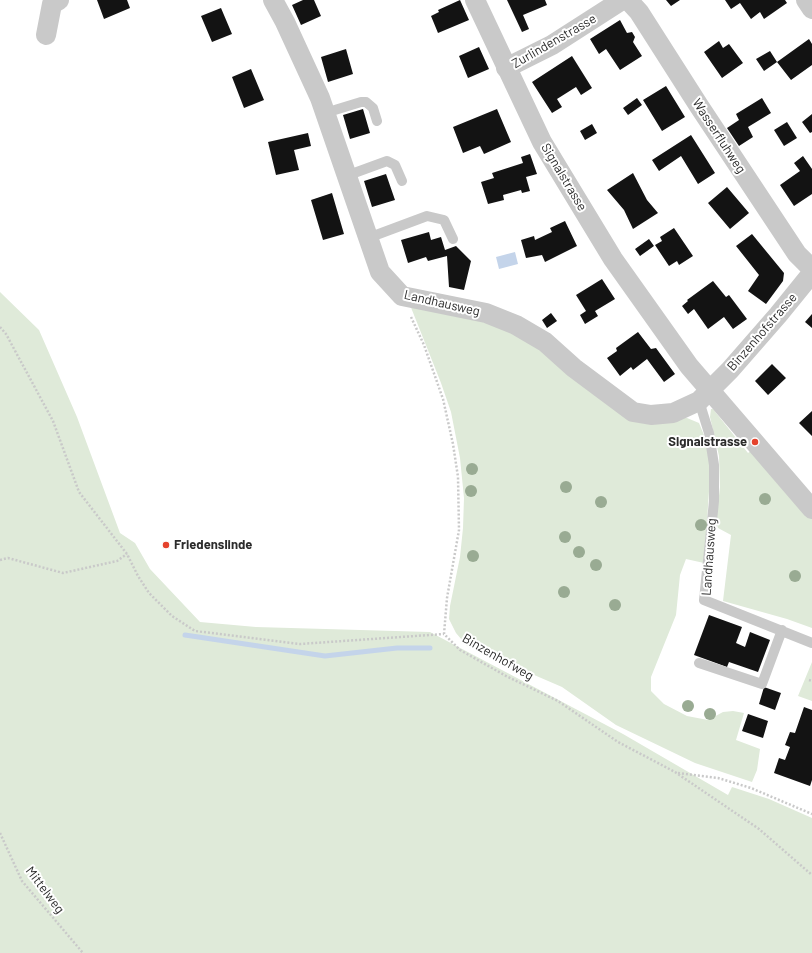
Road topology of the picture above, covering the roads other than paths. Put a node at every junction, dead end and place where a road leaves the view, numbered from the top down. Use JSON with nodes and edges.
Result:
{"nodes":[{"id":1,"x":59,"y":0,"type":"edge"},
{"id":2,"x":274,"y":0,"type":"edge"},
{"id":3,"x":475,"y":0,"type":"edge"},
{"id":4,"x":622,"y":0,"type":"edge"},
{"id":5,"x":628,"y":0,"type":"edge"},
{"id":6,"x":46,"y":35,"type":"dead end"},
{"id":7,"x":506,"y":68,"type":"junction"},
{"id":8,"x":325,"y":113,"type":"junction"},
{"id":9,"x":377,"y":121,"type":"dead end"},
{"id":10,"x":346,"y":176,"type":"junction"},
{"id":11,"x":402,"y":181,"type":"dead end"},
{"id":12,"x":368,"y":238,"type":"junction"},
{"id":13,"x":453,"y":239,"type":"dead end"},
{"id":14,"x":812,"y":269,"type":"edge"},
{"id":15,"x":812,"y":273,"type":"edge"},
{"id":16,"x":704,"y":395,"type":"junction"},
{"id":17,"x":812,"y":509,"type":"edge"},
{"id":18,"x":782,"y":630,"type":"junction"},
{"id":19,"x":812,"y":643,"type":"edge"},
{"id":20,"x":699,"y":663,"type":"dead end"}],
"edges":[{"from":1,"to":6,"type":"street"},
{"from":2,"to":8,"type":"street","name":"Landhausweg"},
{"from":3,"to":7,"type":"street","name":"Signalstrasse"},
{"from":4,"to":7,"type":"street","name":"Zurlindenstrasse"},
{"from":5,"to":14,"type":"street","name":"Wasserfluhweg"},
{"from":7,"to":16,"type":"street","name":"Signalstrasse"},
{"from":8,"to":9,"type":"lane"},
{"from":8,"to":10,"type":"street","name":"Landhausweg"},
{"from":10,"to":11,"type":"lane"},
{"from":10,"to":12,"type":"street","name":"Landhausweg"},
{"from":12,"to":13,"type":"lane"},
{"from":12,"to":16,"type":"street","name":"Landhausweg"},
{"from":15,"to":16,"type":"street","name":"Binzenhofstrasse"},
{"from":16,"to":17,"type":"street","name":"Signalstrasse"},
{"from":16,"to":18,"type":"lane","name":"Landhausweg"},
{"from":18,"to":19,"type":"lane","name":"Landhausweg"},
{"from":18,"to":20,"type":"lane"}]}
